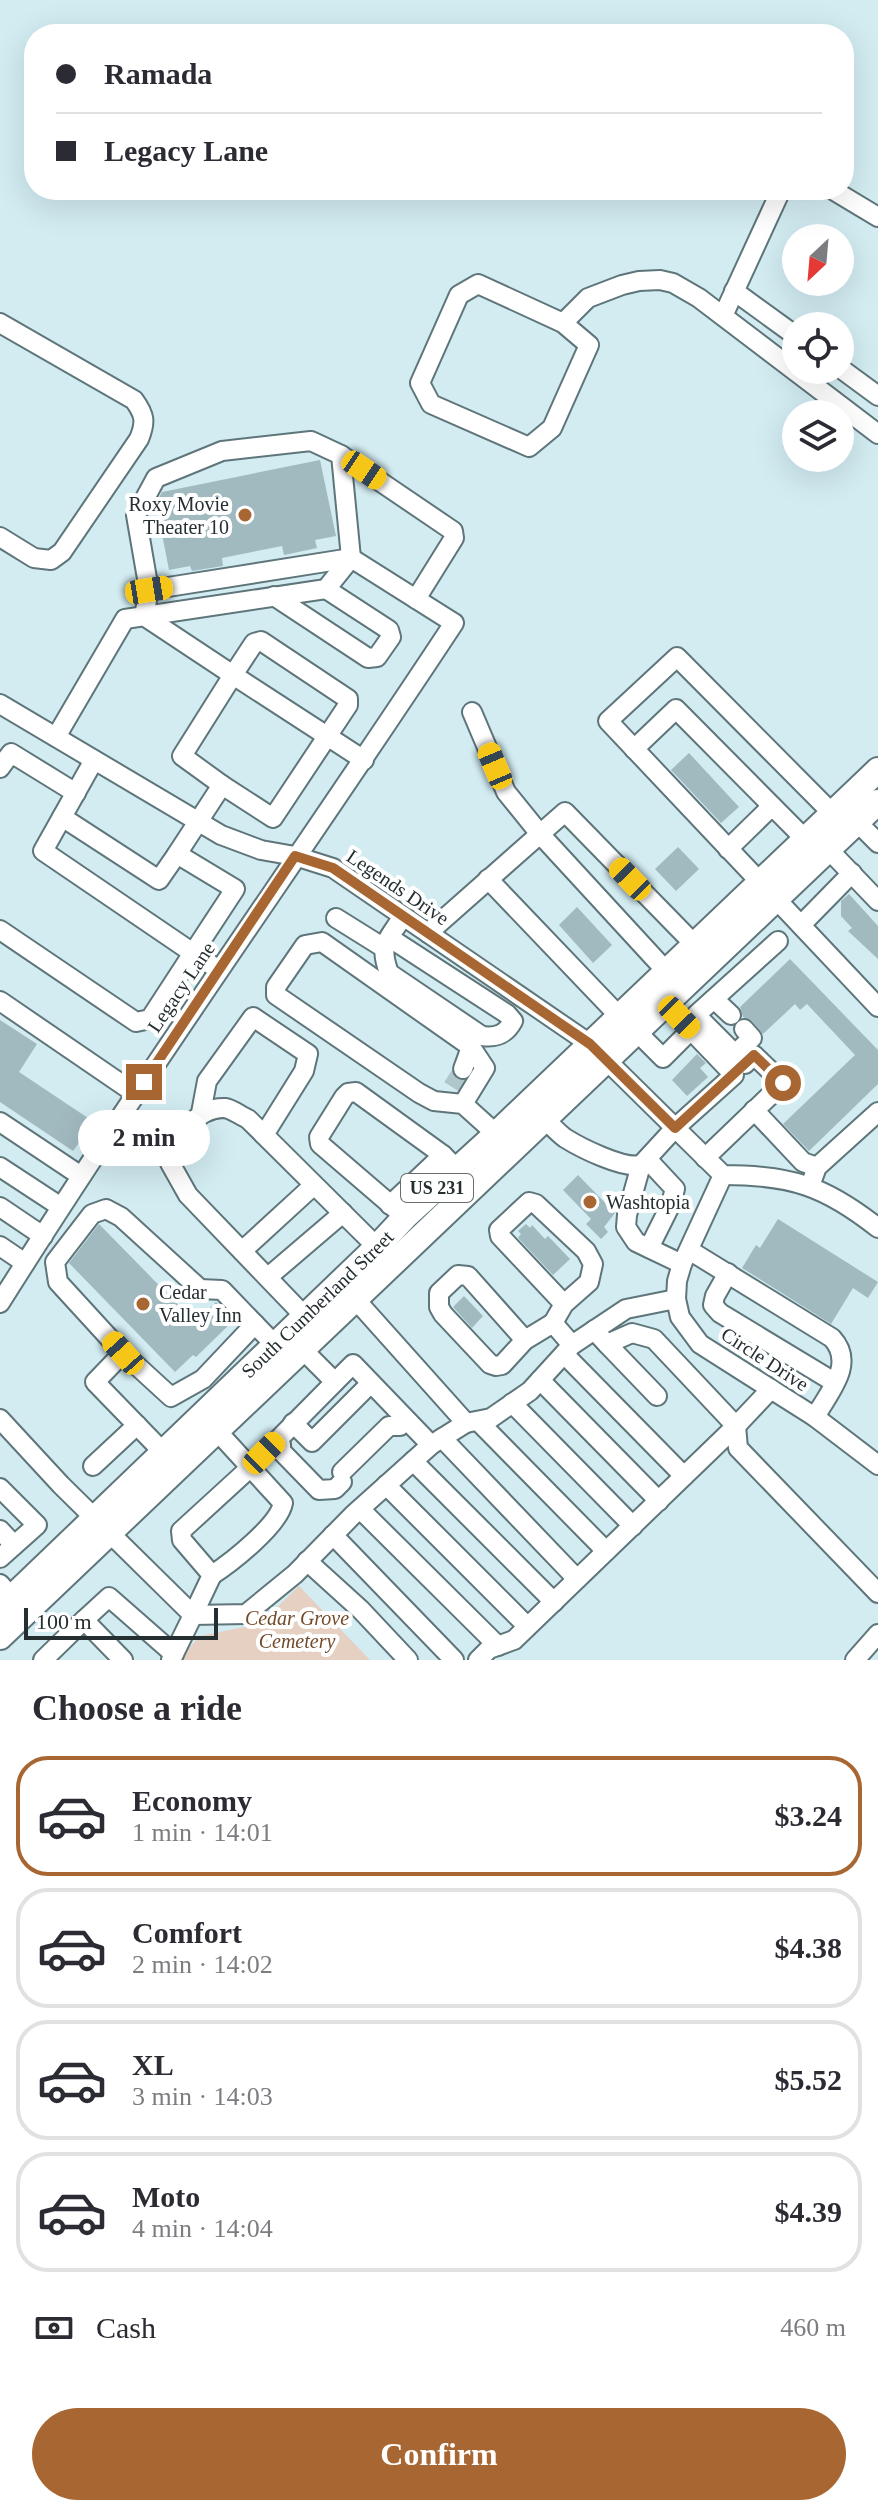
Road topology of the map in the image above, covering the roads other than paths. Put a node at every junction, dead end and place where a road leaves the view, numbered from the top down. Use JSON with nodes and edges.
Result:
{"nodes":[{"id":1,"x":776,"y":200,"type":"edge"},
{"id":2,"x":850,"y":200,"type":"edge"},
{"id":3,"x":878,"y":217,"type":"edge"},
{"id":4,"x":734,"y":291,"type":"junction"},
{"id":5,"x":723,"y":316,"type":"junction"},
{"id":6,"x":0,"y":323,"type":"edge"},
{"id":7,"x":563,"y":323,"type":"junction"},
{"id":8,"x":782,"y":326,"type":"edge"},
{"id":9,"x":854,"y":378,"type":"edge"},
{"id":10,"x":878,"y":396,"type":"edge"},
{"id":11,"x":878,"y":405,"type":"edge"},
{"id":12,"x":874,"y":431,"type":"edge"},
{"id":13,"x":341,"y":455,"type":"junction"},
{"id":14,"x":0,"y":537,"type":"edge"},
{"id":15,"x":351,"y":558,"type":"junction"},
{"id":16,"x":326,"y":589,"type":"junction"},
{"id":17,"x":149,"y":590,"type":"junction"},
{"id":18,"x":274,"y":596,"type":"junction"},
{"id":19,"x":416,"y":599,"type":"junction"},
{"id":20,"x":144,"y":616,"type":"junction"},
{"id":21,"x":233,"y":675,"type":"junction"},
{"id":22,"x":0,"y":704,"type":"edge"},
{"id":23,"x":472,"y":712,"type":"dead end"},
{"id":24,"x":56,"y":737,"type":"junction"},
{"id":25,"x":329,"y":737,"type":"junction"},
{"id":26,"x":634,"y":749,"type":"junction"},
{"id":27,"x":94,"y":760,"type":"junction"},
{"id":28,"x":364,"y":760,"type":"junction"},
{"id":29,"x":0,"y":768,"type":"edge"},
{"id":30,"x":878,"y":770,"type":"edge"},
{"id":31,"x":222,"y":785,"type":"junction"},
{"id":32,"x":76,"y":793,"type":"junction"},
{"id":33,"x":878,"y":802,"type":"edge"},
{"id":34,"x":772,"y":806,"type":"junction"},
{"id":35,"x":832,"y":813,"type":"junction"},
{"id":36,"x":62,"y":817,"type":"junction"},
{"id":37,"x":198,"y":822,"type":"junction"},
{"id":38,"x":857,"y":822,"type":"junction"},
{"id":39,"x":540,"y":834,"type":"junction"},
{"id":40,"x":806,"y":840,"type":"junction"},
{"id":41,"x":878,"y":843,"type":"edge"},
{"id":42,"x":728,"y":849,"type":"junction"},
{"id":43,"x":828,"y":849,"type":"junction"},
{"id":44,"x":177,"y":854,"type":"junction"},
{"id":45,"x":295,"y":856,"type":"junction"},
{"id":46,"x":852,"y":873,"type":"junction"},
{"id":47,"x":488,"y":879,"type":"junction"},
{"id":48,"x":768,"y":891,"type":"junction"},
{"id":49,"x":878,"y":901,"type":"edge"},
{"id":50,"x":403,"y":916,"type":"junction"},
{"id":51,"x":336,"y":918,"type":"dead end"},
{"id":52,"x":801,"y":925,"type":"junction"},
{"id":53,"x":0,"y":930,"type":"edge"},
{"id":54,"x":744,"y":930,"type":"junction"},
{"id":55,"x":428,"y":933,"type":"junction"},
{"id":56,"x":695,"y":945,"type":"junction"},
{"id":57,"x":386,"y":950,"type":"junction"},
{"id":58,"x":193,"y":953,"type":"junction"},
{"id":59,"x":219,"y":970,"type":"junction"},
{"id":60,"x":701,"y":970,"type":"junction"},
{"id":61,"x":667,"y":972,"type":"junction"},
{"id":62,"x":718,"y":995,"type":"junction"},
{"id":63,"x":0,"y":1001,"type":"edge"},
{"id":64,"x":666,"y":1004,"type":"junction"},
{"id":65,"x":878,"y":1007,"type":"edge"},
{"id":66,"x":628,"y":1024,"type":"junction"},
{"id":67,"x":691,"y":1030,"type":"junction"},
{"id":68,"x":471,"y":1047,"type":"junction"},
{"id":69,"x":598,"y":1053,"type":"junction"},
{"id":70,"x":738,"y":1064,"type":"junction"},
{"id":71,"x":463,"y":1069,"type":"tunnel mouth"},
{"id":72,"x":452,"y":1087,"type":"tunnel mouth"},
{"id":73,"x":136,"y":1094,"type":"junction"},
{"id":74,"x":434,"y":1101,"type":"junction"},
{"id":75,"x":463,"y":1104,"type":"junction"},
{"id":76,"x":754,"y":1110,"type":"junction"},
{"id":77,"x":878,"y":1112,"type":"edge"},
{"id":78,"x":201,"y":1113,"type":"junction"},
{"id":79,"x":546,"y":1120,"type":"junction"},
{"id":80,"x":0,"y":1122,"type":"edge"},
{"id":81,"x":675,"y":1128,"type":"junction"},
{"id":82,"x":496,"y":1134,"type":"junction"},
{"id":83,"x":264,"y":1135,"type":"junction"},
{"id":84,"x":514,"y":1151,"type":"junction"},
{"id":85,"x":705,"y":1158,"type":"junction"},
{"id":86,"x":450,"y":1162,"type":"junction"},
{"id":87,"x":644,"y":1162,"type":"junction"},
{"id":88,"x":0,"y":1167,"type":"edge"},
{"id":89,"x":817,"y":1167,"type":"junction"},
{"id":90,"x":723,"y":1175,"type":"junction"},
{"id":91,"x":81,"y":1176,"type":"junction"},
{"id":92,"x":314,"y":1185,"type":"junction"},
{"id":93,"x":810,"y":1186,"type":"junction"},
{"id":94,"x":0,"y":1207,"type":"edge"},
{"id":95,"x":61,"y":1207,"type":"junction"},
{"id":96,"x":398,"y":1211,"type":"junction"},
{"id":97,"x":343,"y":1213,"type":"junction"},
{"id":98,"x":878,"y":1228,"type":"edge"},
{"id":99,"x":43,"y":1236,"type":"junction"},
{"id":100,"x":0,"y":1246,"type":"edge"},
{"id":101,"x":649,"y":1248,"type":"junction"},
{"id":102,"x":242,"y":1251,"type":"junction"},
{"id":103,"x":386,"y":1256,"type":"junction"},
{"id":104,"x":685,"y":1257,"type":"junction"},
{"id":105,"x":25,"y":1263,"type":"junction"},
{"id":106,"x":728,"y":1273,"type":"junction"},
{"id":107,"x":268,"y":1277,"type":"junction"},
{"id":108,"x":2,"y":1295,"type":"edge"},
{"id":109,"x":676,"y":1299,"type":"junction"},
{"id":110,"x":356,"y":1300,"type":"junction"},
{"id":111,"x":564,"y":1304,"type":"junction"},
{"id":112,"x":553,"y":1323,"type":"junction"},
{"id":113,"x":255,"y":1324,"type":"junction"},
{"id":114,"x":313,"y":1324,"type":"junction"},
{"id":115,"x":594,"y":1330,"type":"junction"},
{"id":116,"x":525,"y":1340,"type":"junction"},
{"id":117,"x":607,"y":1344,"type":"junction"},
{"id":118,"x":275,"y":1345,"type":"junction"},
{"id":119,"x":568,"y":1349,"type":"junction"},
{"id":120,"x":303,"y":1350,"type":"junction"},
{"id":121,"x":123,"y":1353,"type":"junction"},
{"id":122,"x":540,"y":1380,"type":"junction"},
{"id":123,"x":335,"y":1382,"type":"junction"},
{"id":124,"x":834,"y":1382,"type":"junction"},
{"id":125,"x":371,"y":1383,"type":"junction"},
{"id":126,"x":771,"y":1389,"type":"junction"},
{"id":127,"x":657,"y":1396,"type":"dead end"},
{"id":128,"x":512,"y":1403,"type":"junction"},
{"id":129,"x":815,"y":1417,"type":"junction"},
{"id":130,"x":0,"y":1419,"type":"edge"},
{"id":131,"x":472,"y":1422,"type":"junction"},
{"id":132,"x":293,"y":1423,"type":"junction"},
{"id":133,"x":404,"y":1423,"type":"junction"},
{"id":134,"x":137,"y":1425,"type":"junction"},
{"id":135,"x":736,"y":1426,"type":"junction"},
{"id":136,"x":217,"y":1431,"type":"junction"},
{"id":137,"x":436,"y":1441,"type":"junction"},
{"id":138,"x":279,"y":1442,"type":"junction"},
{"id":139,"x":163,"y":1452,"type":"junction"},
{"id":140,"x":413,"y":1461,"type":"junction"},
{"id":141,"x":878,"y":1465,"type":"edge"},
{"id":142,"x":93,"y":1466,"type":"dead end"},
{"id":143,"x":251,"y":1467,"type":"junction"},
{"id":144,"x":684,"y":1476,"type":"junction"},
{"id":145,"x":386,"y":1485,"type":"junction"},
{"id":146,"x":0,"y":1488,"type":"edge"},
{"id":147,"x":659,"y":1501,"type":"junction"},
{"id":148,"x":360,"y":1509,"type":"junction"},
{"id":149,"x":102,"y":1526,"type":"junction"},
{"id":150,"x":633,"y":1526,"type":"junction"},
{"id":151,"x":0,"y":1530,"type":"edge"},
{"id":152,"x":333,"y":1535,"type":"junction"},
{"id":153,"x":606,"y":1551,"type":"junction"},
{"id":154,"x":7,"y":1552,"type":"edge"},
{"id":155,"x":307,"y":1561,"type":"junction"},
{"id":156,"x":212,"y":1575,"type":"junction"},
{"id":157,"x":577,"y":1579,"type":"junction"},
{"id":158,"x":878,"y":1593,"type":"edge"},
{"id":159,"x":4,"y":1597,"type":"edge"},
{"id":160,"x":554,"y":1602,"type":"junction"},
{"id":161,"x":193,"y":1615,"type":"junction"},
{"id":162,"x":84,"y":1620,"type":"junction"},
{"id":163,"x":527,"y":1626,"type":"junction"},
{"id":164,"x":878,"y":1634,"type":"edge"},
{"id":165,"x":0,"y":1637,"type":"edge"},
{"id":166,"x":498,"y":1646,"type":"junction"},
{"id":167,"x":172,"y":1657,"type":"edge"},
{"id":168,"x":43,"y":1660,"type":"edge"},
{"id":169,"x":123,"y":1660,"type":"edge"},
{"id":170,"x":408,"y":1660,"type":"edge"},
{"id":171,"x":454,"y":1660,"type":"edge"},
{"id":172,"x":478,"y":1660,"type":"edge"},
{"id":173,"x":855,"y":1660,"type":"edge"}],
"edges":[{"from":1,"to":4,"type":"street"},
{"from":2,"to":3,"type":"street"},
{"from":4,"to":5,"type":"street"},
{"from":4,"to":8,"type":"street"},
{"from":5,"to":7,"type":"street"},
{"from":5,"to":12,"type":"street"},
{"from":6,"to":14,"type":"street"},
{"from":7,"to":7,"type":"street"},
{"from":9,"to":10,"type":"street"},
{"from":11,"to":12,"type":"street"},
{"from":13,"to":15,"type":"street"},
{"from":13,"to":17,"type":"street"},
{"from":13,"to":19,"type":"street"},
{"from":15,"to":16,"type":"street"},
{"from":15,"to":17,"type":"street"},
{"from":15,"to":19,"type":"street"},
{"from":16,"to":18,"type":"street"},
{"from":16,"to":18,"type":"street"},
{"from":17,"to":20,"type":"street"},
{"from":18,"to":20,"type":"street"},
{"from":19,"to":28,"type":"street","name":"Legacy Lane"},
{"from":20,"to":21,"type":"street"},
{"from":20,"to":24,"type":"street"},
{"from":21,"to":25,"type":"street"},
{"from":21,"to":25,"type":"street"},
{"from":21,"to":31,"type":"street"},
{"from":22,"to":24,"type":"street","name":"Legends Drive"},
{"from":23,"to":39,"type":"street"},
{"from":24,"to":27,"type":"street","name":"Legends Drive"},
{"from":25,"to":28,"type":"street"},
{"from":25,"to":31,"type":"street"},
{"from":26,"to":34,"type":"street"},
{"from":26,"to":35,"type":"street"},
{"from":26,"to":42,"type":"street"},
{"from":27,"to":32,"type":"street"},
{"from":27,"to":37,"type":"street","name":"Legends Drive"},
{"from":28,"to":45,"type":"street","name":"Legacy Lane"},
{"from":29,"to":32,"type":"street"},
{"from":30,"to":35,"type":"main road","name":"South Cumberland Street","number":"US 231"},
{"from":31,"to":37,"type":"street"},
{"from":32,"to":36,"type":"street"},
{"from":33,"to":38,"type":"main road","name":"South Cumberland Street","number":"US 231"},
{"from":34,"to":40,"type":"street"},
{"from":34,"to":42,"type":"street"},
{"from":35,"to":38,"type":"street"},
{"from":35,"to":40,"type":"main road","name":"South Cumberland Street","number":"US 231"},
{"from":36,"to":44,"type":"street"},
{"from":36,"to":58,"type":"street"},
{"from":37,"to":44,"type":"street"},
{"from":37,"to":45,"type":"street","name":"Legends Drive"},
{"from":38,"to":41,"type":"street"},
{"from":38,"to":43,"type":"main road","name":"South Cumberland Street","number":"US 231"},
{"from":39,"to":47,"type":"street"},
{"from":39,"to":56,"type":"street"},
{"from":39,"to":61,"type":"street"},
{"from":40,"to":43,"type":"street"},
{"from":40,"to":48,"type":"main road","name":"South Cumberland Street","number":"US 231"},
{"from":42,"to":48,"type":"street"},
{"from":43,"to":46,"type":"street"},
{"from":43,"to":48,"type":"main road","name":"South Cumberland Street","number":"US 231"},
{"from":44,"to":58,"type":"street"},
{"from":45,"to":50,"type":"street","name":"Legends Drive"},
{"from":45,"to":59,"type":"street","name":"Legacy Lane"},
{"from":46,"to":49,"type":"street"},
{"from":46,"to":52,"type":"street"},
{"from":47,"to":55,"type":"street"},
{"from":47,"to":66,"type":"street"},
{"from":48,"to":52,"type":"street"},
{"from":48,"to":54,"type":"main road","name":"South Cumberland Street","number":"US 231"},
{"from":48,"to":56,"type":"main road","name":"South Cumberland Street","number":"US 231"},
{"from":50,"to":55,"type":"street","name":"Legends Drive"},
{"from":50,"to":57,"type":"street"},
{"from":51,"to":57,"type":"street"},
{"from":52,"to":65,"type":"street"},
{"from":53,"to":58,"type":"street"},
{"from":54,"to":60,"type":"main road","name":"South Cumberland Street","number":"US 231"},
{"from":54,"to":62,"type":"street"},
{"from":55,"to":69,"type":"street","name":"Legends Drive"},
{"from":56,"to":61,"type":"main road","name":"South Cumberland Street","number":"US 231"},
{"from":57,"to":57,"type":"street"},
{"from":58,"to":59,"type":"street"},
{"from":59,"to":73,"type":"street","name":"Legacy Lane"},
{"from":60,"to":62,"type":"street"},
{"from":60,"to":64,"type":"main road","name":"South Cumberland Street","number":"US 231"},
{"from":61,"to":66,"type":"main road","name":"South Cumberland Street","number":"US 231"},
{"from":62,"to":70,"type":"street"},
{"from":62,"to":70,"type":"street"},
{"from":63,"to":73,"type":"street"},
{"from":64,"to":66,"type":"main road","name":"South Cumberland Street","number":"US 231"},
{"from":64,"to":67,"type":"street"},
{"from":66,"to":67,"type":"street"},
{"from":66,"to":69,"type":"main road","name":"South Cumberland Street","number":"US 231"},
{"from":67,"to":70,"type":"street"},
{"from":68,"to":71,"type":"street"},
{"from":68,"to":74,"type":"street"},
{"from":68,"to":75,"type":"street"},
{"from":69,"to":79,"type":"main road","name":"South Cumberland Street","number":"US 231"},
{"from":69,"to":81,"type":"street","name":"Legends Drive"},
{"from":69,"to":82,"type":"main road","name":"South Cumberland Street","number":"US 231"},
{"from":70,"to":76,"type":"street"},
{"from":70,"to":81,"type":"street"},
{"from":72,"to":74,"type":"street"},
{"from":73,"to":91,"type":"street","name":"Legacy Lane"},
{"from":74,"to":75,"type":"street"},
{"from":75,"to":82,"type":"street"},
{"from":76,"to":85,"type":"street"},
{"from":76,"to":89,"type":"street"},
{"from":77,"to":89,"type":"street"},
{"from":78,"to":83,"type":"street"},
{"from":78,"to":83,"type":"street"},
{"from":78,"to":102,"type":"street"},
{"from":79,"to":84,"type":"main road","name":"South Cumberland Street","number":"US 231"},
{"from":79,"to":87,"type":"street"},
{"from":80,"to":91,"type":"street"},
{"from":81,"to":85,"type":"street","name":"Legends Drive"},
{"from":81,"to":87,"type":"street"},
{"from":82,"to":84,"type":"street"},
{"from":82,"to":86,"type":"main road","name":"South Cumberland Street","number":"US 231"},
{"from":83,"to":92,"type":"street"},
{"from":84,"to":103,"type":"main road","name":"South Cumberland Street","number":"US 231"},
{"from":85,"to":90,"type":"street","name":"Legends Drive"},
{"from":86,"to":96,"type":"main road","name":"South Cumberland Street","number":"US 231"},
{"from":86,"to":96,"type":"street"},
{"from":87,"to":101,"type":"street"},
{"from":87,"to":101,"type":"street"},
{"from":88,"to":95,"type":"street"},
{"from":89,"to":93,"type":"street"},
{"from":90,"to":93,"type":"street"},
{"from":90,"to":104,"type":"street"},
{"from":91,"to":95,"type":"street","name":"Legacy Lane"},
{"from":92,"to":97,"type":"street"},
{"from":92,"to":102,"type":"street"},
{"from":93,"to":98,"type":"street"},
{"from":94,"to":99,"type":"street"},
{"from":95,"to":99,"type":"street","name":"Legacy Lane"},
{"from":96,"to":103,"type":"main road","name":"South Cumberland Street","number":"US 231"},
{"from":97,"to":103,"type":"street"},
{"from":97,"to":107,"type":"street"},
{"from":99,"to":105,"type":"street","name":"Legacy Lane"},
{"from":100,"to":105,"type":"street"},
{"from":101,"to":104,"type":"street"},
{"from":102,"to":107,"type":"street"},
{"from":103,"to":110,"type":"main road","name":"South Cumberland Street","number":"US 231"},
{"from":103,"to":114,"type":"main road","name":"South Cumberland Street","number":"US 231"},
{"from":104,"to":106,"type":"street"},
{"from":104,"to":109,"type":"street"},
{"from":105,"to":108,"type":"street","name":"Legacy Lane"},
{"from":106,"to":124,"type":"street"},
{"from":106,"to":124,"type":"street"},
{"from":107,"to":114,"type":"street"},
{"from":109,"to":115,"type":"street"},
{"from":109,"to":126,"type":"street","name":"Circle Drive"},
{"from":110,"to":114,"type":"main road","name":"South Cumberland Street","number":"US 231"},
{"from":110,"to":131,"type":"street"},
{"from":111,"to":111,"type":"street"},
{"from":111,"to":112,"type":"street"},
{"from":112,"to":116,"type":"street"},
{"from":112,"to":119,"type":"street"},
{"from":113,"to":118,"type":"street"},
{"from":113,"to":121,"type":"street"},
{"from":113,"to":121,"type":"street"},
{"from":114,"to":118,"type":"main road","name":"South Cumberland Street","number":"US 231"},
{"from":114,"to":120,"type":"main road","name":"South Cumberland Street","number":"US 231"},
{"from":115,"to":117,"type":"street"},
{"from":115,"to":119,"type":"street"},
{"from":116,"to":116,"type":"street"},
{"from":117,"to":127,"type":"street"},
{"from":117,"to":135,"type":"street"},
{"from":118,"to":139,"type":"main road","name":"South Cumberland Street","number":"US 231"},
{"from":119,"to":122,"type":"street"},
{"from":119,"to":144,"type":"street"},
{"from":120,"to":123,"type":"street"},
{"from":120,"to":136,"type":"main road","name":"South Cumberland Street","number":"US 231"},
{"from":121,"to":134,"type":"street"},
{"from":122,"to":128,"type":"street"},
{"from":122,"to":147,"type":"street"},
{"from":123,"to":125,"type":"street"},
{"from":123,"to":132,"type":"street"},
{"from":124,"to":129,"type":"street"},
{"from":125,"to":132,"type":"street"},
{"from":125,"to":133,"type":"street"},
{"from":126,"to":129,"type":"street","name":"Circle Drive"},
{"from":126,"to":135,"type":"street"},
{"from":128,"to":131,"type":"street"},
{"from":128,"to":150,"type":"street"},
{"from":129,"to":141,"type":"street","name":"Circle Drive"},
{"from":130,"to":149,"type":"street"},
{"from":131,"to":137,"type":"street"},
{"from":131,"to":153,"type":"street"},
{"from":132,"to":138,"type":"street"},
{"from":133,"to":137,"type":"street"},
{"from":133,"to":138,"type":"street"},
{"from":134,"to":139,"type":"street"},
{"from":134,"to":142,"type":"street"},
{"from":135,"to":144,"type":"street"},
{"from":135,"to":158,"type":"street"},
{"from":136,"to":143,"type":"street"},
{"from":136,"to":149,"type":"main road","name":"South Cumberland Street","number":"US 231"},
{"from":137,"to":140,"type":"street"},
{"from":137,"to":157,"type":"street"},
{"from":138,"to":143,"type":"street"},
{"from":139,"to":149,"type":"main road","name":"South Cumberland Street","number":"US 231"},
{"from":140,"to":145,"type":"street"},
{"from":140,"to":160,"type":"street"},
{"from":143,"to":156,"type":"street"},
{"from":143,"to":156,"type":"street"},
{"from":144,"to":147,"type":"street"},
{"from":145,"to":148,"type":"street"},
{"from":145,"to":163,"type":"street"},
{"from":146,"to":154,"type":"street"},
{"from":147,"to":150,"type":"street"},
{"from":148,"to":152,"type":"street"},
{"from":148,"to":166,"type":"street"},
{"from":149,"to":159,"type":"main road","name":"South Cumberland Street","number":"US 231"},
{"from":149,"to":161,"type":"street"},
{"from":149,"to":165,"type":"main road","name":"South Cumberland Street","number":"US 231"},
{"from":150,"to":153,"type":"street"},
{"from":151,"to":154,"type":"street"},
{"from":152,"to":155,"type":"street"},
{"from":152,"to":171,"type":"street"},
{"from":153,"to":157,"type":"street"},
{"from":155,"to":161,"type":"street"},
{"from":155,"to":170,"type":"street"},
{"from":156,"to":161,"type":"street"},
{"from":157,"to":160,"type":"street"},
{"from":160,"to":163,"type":"street"},
{"from":161,"to":167,"type":"street"},
{"from":162,"to":167,"type":"street"},
{"from":162,"to":168,"type":"street"},
{"from":162,"to":169,"type":"street"},
{"from":163,"to":166,"type":"street"},
{"from":164,"to":173,"type":"street"},
{"from":166,"to":172,"type":"street"}]}
